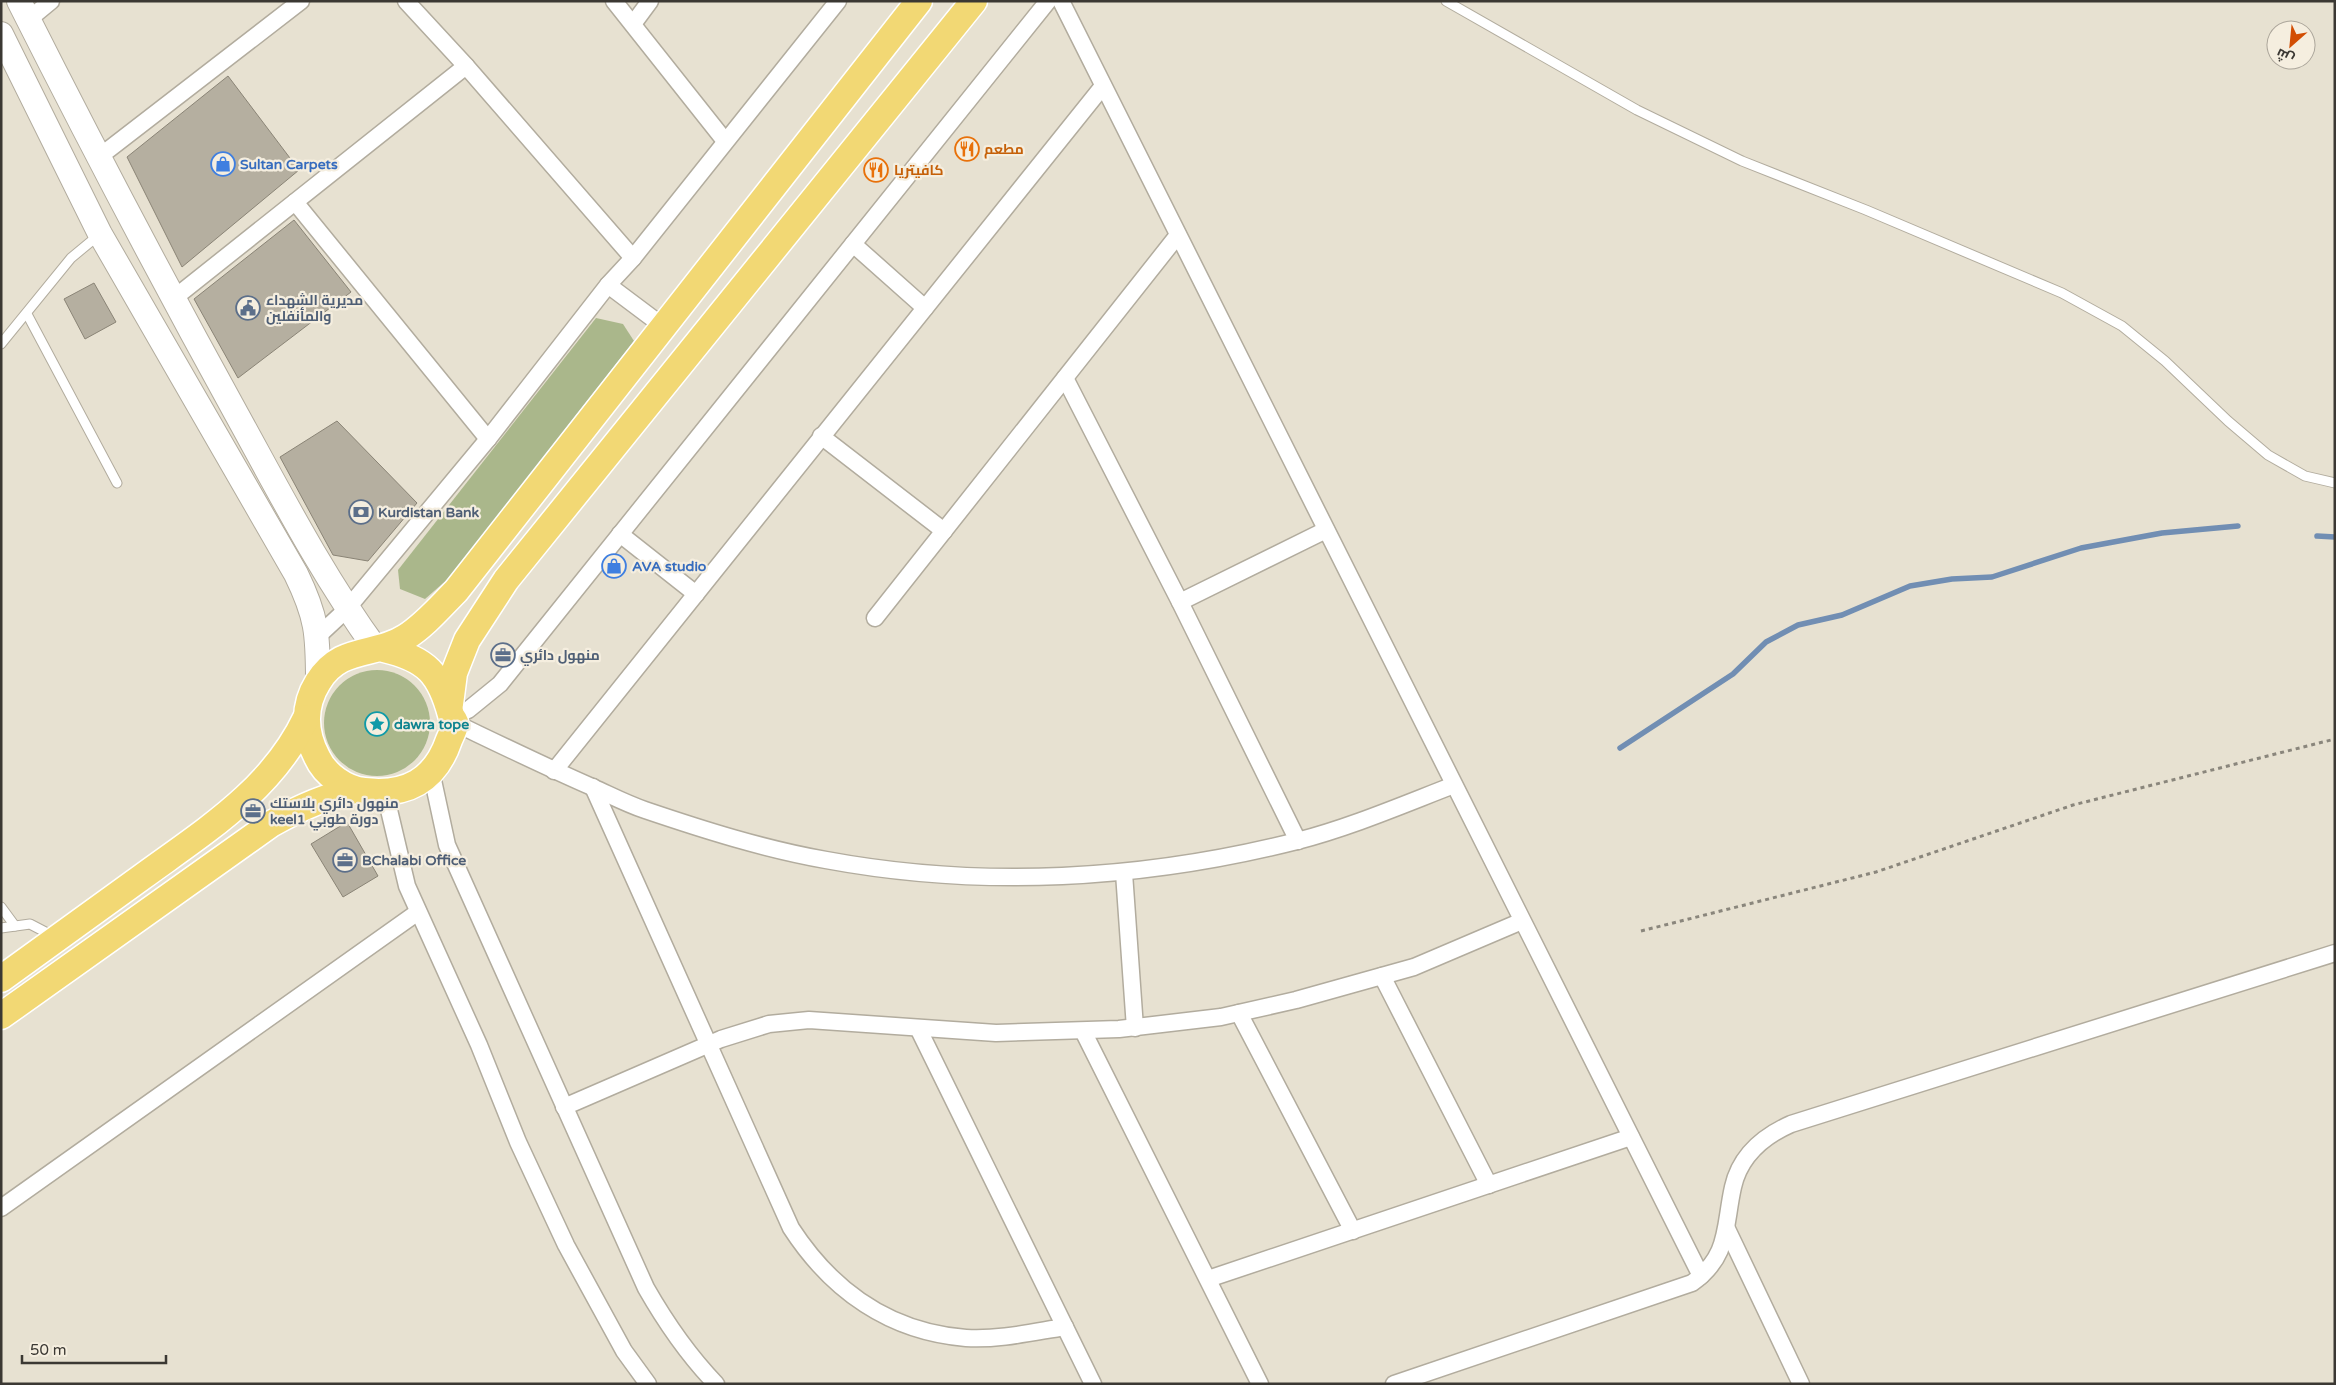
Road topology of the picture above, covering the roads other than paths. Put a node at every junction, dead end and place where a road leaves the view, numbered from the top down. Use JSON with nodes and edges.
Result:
{"nodes":[{"id":1,"x":51,"y":1,"type":"edge"},
{"id":2,"x":301,"y":1,"type":"edge"},
{"id":3,"x":406,"y":1,"type":"edge"},
{"id":4,"x":614,"y":1,"type":"edge"},
{"id":5,"x":650,"y":1,"type":"edge"},
{"id":6,"x":838,"y":1,"type":"edge"},
{"id":7,"x":919,"y":1,"type":"edge"},
{"id":8,"x":974,"y":1,"type":"edge"},
{"id":9,"x":1048,"y":1,"type":"edge"},
{"id":10,"x":1061,"y":1,"type":"edge"},
{"id":11,"x":1446,"y":1,"type":"edge"},
{"id":12,"x":23,"y":10,"type":"edge"},
{"id":13,"x":633,"y":24,"type":"junction"},
{"id":14,"x":1,"y":34,"type":"edge"},
{"id":15,"x":466,"y":66,"type":"junction"},
{"id":16,"x":1103,"y":86,"type":"junction"},
{"id":17,"x":725,"y":141,"type":"junction"},
{"id":18,"x":99,"y":156,"type":"junction"},
{"id":19,"x":295,"y":202,"type":"junction"},
{"id":20,"x":100,"y":234,"type":"junction"},
{"id":21,"x":1178,"y":235,"type":"junction"},
{"id":22,"x":853,"y":244,"type":"junction"},
{"id":23,"x":633,"y":258,"type":"junction"},
{"id":24,"x":608,"y":285,"type":"junction"},
{"id":25,"x":173,"y":299,"type":"junction"},
{"id":26,"x":925,"y":308,"type":"junction"},
{"id":27,"x":27,"y":314,"type":"junction"},
{"id":28,"x":664,"y":327,"type":"junction"},
{"id":29,"x":1,"y":344,"type":"edge"},
{"id":30,"x":1065,"y":378,"type":"junction"},
{"id":31,"x":822,"y":436,"type":"junction"},
{"id":32,"x":488,"y":439,"type":"junction"},
{"id":33,"x":117,"y":483,"type":"dead end"},
{"id":34,"x":2335,"y":483,"type":"edge"},
{"id":35,"x":1326,"y":530,"type":"junction"},
{"id":36,"x":944,"y":531,"type":"junction"},
{"id":37,"x":620,"y":534,"type":"junction"},
{"id":38,"x":696,"y":594,"type":"junction"},
{"id":39,"x":1180,"y":602,"type":"junction"},
{"id":40,"x":347,"y":609,"type":"junction"},
{"id":41,"x":875,"y":618,"type":"dead end"},
{"id":42,"x":318,"y":636,"type":"junction"},
{"id":43,"x":380,"y":649,"type":"junction"},
{"id":44,"x":318,"y":681,"type":"junction"},
{"id":45,"x":452,"y":714,"type":"junction"},
{"id":46,"x":306,"y":718,"type":"junction"},
{"id":47,"x":431,"y":771,"type":"junction"},
{"id":48,"x":554,"y":771,"type":"junction"},
{"id":49,"x":1454,"y":784,"type":"junction"},
{"id":50,"x":593,"y":787,"type":"junction"},
{"id":51,"x":356,"y":790,"type":"junction"},
{"id":52,"x":386,"y":794,"type":"junction"},
{"id":53,"x":1298,"y":840,"type":"junction"},
{"id":54,"x":1124,"y":873,"type":"junction"},
{"id":55,"x":1,"y":907,"type":"edge"},
{"id":56,"x":418,"y":912,"type":"junction"},
{"id":57,"x":1522,"y":921,"type":"junction"},
{"id":58,"x":15,"y":926,"type":"junction"},
{"id":59,"x":1,"y":928,"type":"edge"},
{"id":60,"x":58,"y":938,"type":"junction"},
{"id":61,"x":2335,"y":953,"type":"edge"},
{"id":62,"x":76,"y":961,"type":"junction"},
{"id":63,"x":1382,"y":976,"type":"junction"},
{"id":64,"x":1,"y":979,"type":"edge"},
{"id":65,"x":1239,"y":1013,"type":"junction"},
{"id":66,"x":1,"y":1016,"type":"edge"},
{"id":67,"x":918,"y":1028,"type":"junction"},
{"id":68,"x":1135,"y":1028,"type":"junction"},
{"id":69,"x":1083,"y":1030,"type":"junction"},
{"id":70,"x":708,"y":1045,"type":"junction"},
{"id":71,"x":564,"y":1107,"type":"junction"},
{"id":72,"x":1631,"y":1137,"type":"junction"},
{"id":73,"x":1489,"y":1185,"type":"junction"},
{"id":74,"x":1,"y":1208,"type":"edge"},
{"id":75,"x":1727,"y":1229,"type":"junction"},
{"id":76,"x":1354,"y":1231,"type":"junction"},
{"id":77,"x":1701,"y":1276,"type":"junction"},
{"id":78,"x":1208,"y":1280,"type":"junction"},
{"id":79,"x":1065,"y":1327,"type":"junction"},
{"id":80,"x":648,"y":1384,"type":"edge"},
{"id":81,"x":716,"y":1384,"type":"edge"},
{"id":82,"x":1093,"y":1384,"type":"edge"},
{"id":83,"x":1260,"y":1384,"type":"edge"},
{"id":84,"x":1394,"y":1384,"type":"edge"},
{"id":85,"x":1801,"y":1384,"type":"edge"}],
"edges":[{"from":1,"to":12,"type":"street"},
{"from":2,"to":18,"type":"street"},
{"from":3,"to":15,"type":"street"},
{"from":4,"to":13,"type":"street"},
{"from":5,"to":13,"type":"street"},
{"from":6,"to":17,"type":"street"},
{"from":7,"to":28,"type":"main road"},
{"from":8,"to":45,"type":"main road"},
{"from":9,"to":22,"type":"street"},
{"from":10,"to":16,"type":"street"},
{"from":11,"to":34,"type":"lane"},
{"from":12,"to":18,"type":"main road"},
{"from":13,"to":17,"type":"street"},
{"from":14,"to":20,"type":"main road"},
{"from":15,"to":19,"type":"street"},
{"from":15,"to":23,"type":"street"},
{"from":16,"to":21,"type":"street"},
{"from":16,"to":26,"type":"street"},
{"from":17,"to":23,"type":"street"},
{"from":18,"to":25,"type":"main road"},
{"from":19,"to":25,"type":"street"},
{"from":19,"to":32,"type":"street"},
{"from":20,"to":27,"type":"lane"},
{"from":20,"to":42,"type":"main road"},
{"from":21,"to":30,"type":"street"},
{"from":21,"to":35,"type":"street"},
{"from":22,"to":26,"type":"street"},
{"from":22,"to":37,"type":"street"},
{"from":23,"to":24,"type":"street"},
{"from":24,"to":28,"type":"street"},
{"from":24,"to":32,"type":"street"},
{"from":25,"to":40,"type":"main road"},
{"from":26,"to":31,"type":"street"},
{"from":27,"to":29,"type":"lane"},
{"from":27,"to":33,"type":"lane"},
{"from":28,"to":43,"type":"main road"},
{"from":30,"to":36,"type":"street"},
{"from":30,"to":39,"type":"street"},
{"from":31,"to":36,"type":"street"},
{"from":31,"to":38,"type":"street"},
{"from":32,"to":40,"type":"street"},
{"from":35,"to":39,"type":"street"},
{"from":35,"to":49,"type":"street"},
{"from":36,"to":41,"type":"street"},
{"from":37,"to":38,"type":"street"},
{"from":37,"to":45,"type":"street"},
{"from":38,"to":48,"type":"street"},
{"from":39,"to":53,"type":"street"},
{"from":40,"to":42,"type":"street"},
{"from":40,"to":43,"type":"main road"},
{"from":42,"to":44,"type":"main road"},
{"from":43,"to":44,"type":"main road"},
{"from":43,"to":45,"type":"main road"},
{"from":44,"to":46,"type":"main road"},
{"from":45,"to":47,"type":"main road"},
{"from":45,"to":48,"type":"street"},
{"from":46,"to":51,"type":"main road"},
{"from":46,"to":60,"type":"main road"},
{"from":47,"to":52,"type":"main road"},
{"from":47,"to":71,"type":"street"},
{"from":48,"to":50,"type":"street"},
{"from":49,"to":53,"type":"street"},
{"from":49,"to":57,"type":"street"},
{"from":50,"to":54,"type":"street"},
{"from":50,"to":70,"type":"street"},
{"from":51,"to":52,"type":"main road"},
{"from":51,"to":62,"type":"main road"},
{"from":52,"to":56,"type":"street"},
{"from":53,"to":54,"type":"street"},
{"from":54,"to":68,"type":"street"},
{"from":55,"to":58,"type":"lane"},
{"from":56,"to":74,"type":"street"},
{"from":56,"to":80,"type":"street"},
{"from":57,"to":63,"type":"street"},
{"from":57,"to":72,"type":"street"},
{"from":58,"to":59,"type":"lane"},
{"from":58,"to":60,"type":"lane"},
{"from":60,"to":62,"type":"main road"},
{"from":60,"to":64,"type":"main road"},
{"from":61,"to":75,"type":"street"},
{"from":62,"to":66,"type":"main road"},
{"from":63,"to":65,"type":"street"},
{"from":63,"to":73,"type":"street"},
{"from":65,"to":68,"type":"street"},
{"from":65,"to":76,"type":"street"},
{"from":67,"to":69,"type":"street"},
{"from":67,"to":70,"type":"street"},
{"from":67,"to":79,"type":"street"},
{"from":68,"to":69,"type":"street"},
{"from":69,"to":78,"type":"street"},
{"from":70,"to":71,"type":"street"},
{"from":70,"to":79,"type":"street"},
{"from":71,"to":81,"type":"street"},
{"from":72,"to":73,"type":"street"},
{"from":72,"to":77,"type":"street"},
{"from":73,"to":76,"type":"street"},
{"from":75,"to":77,"type":"street"},
{"from":75,"to":85,"type":"street"},
{"from":76,"to":78,"type":"street"},
{"from":77,"to":84,"type":"street"},
{"from":78,"to":83,"type":"street"},
{"from":79,"to":82,"type":"street"}]}
